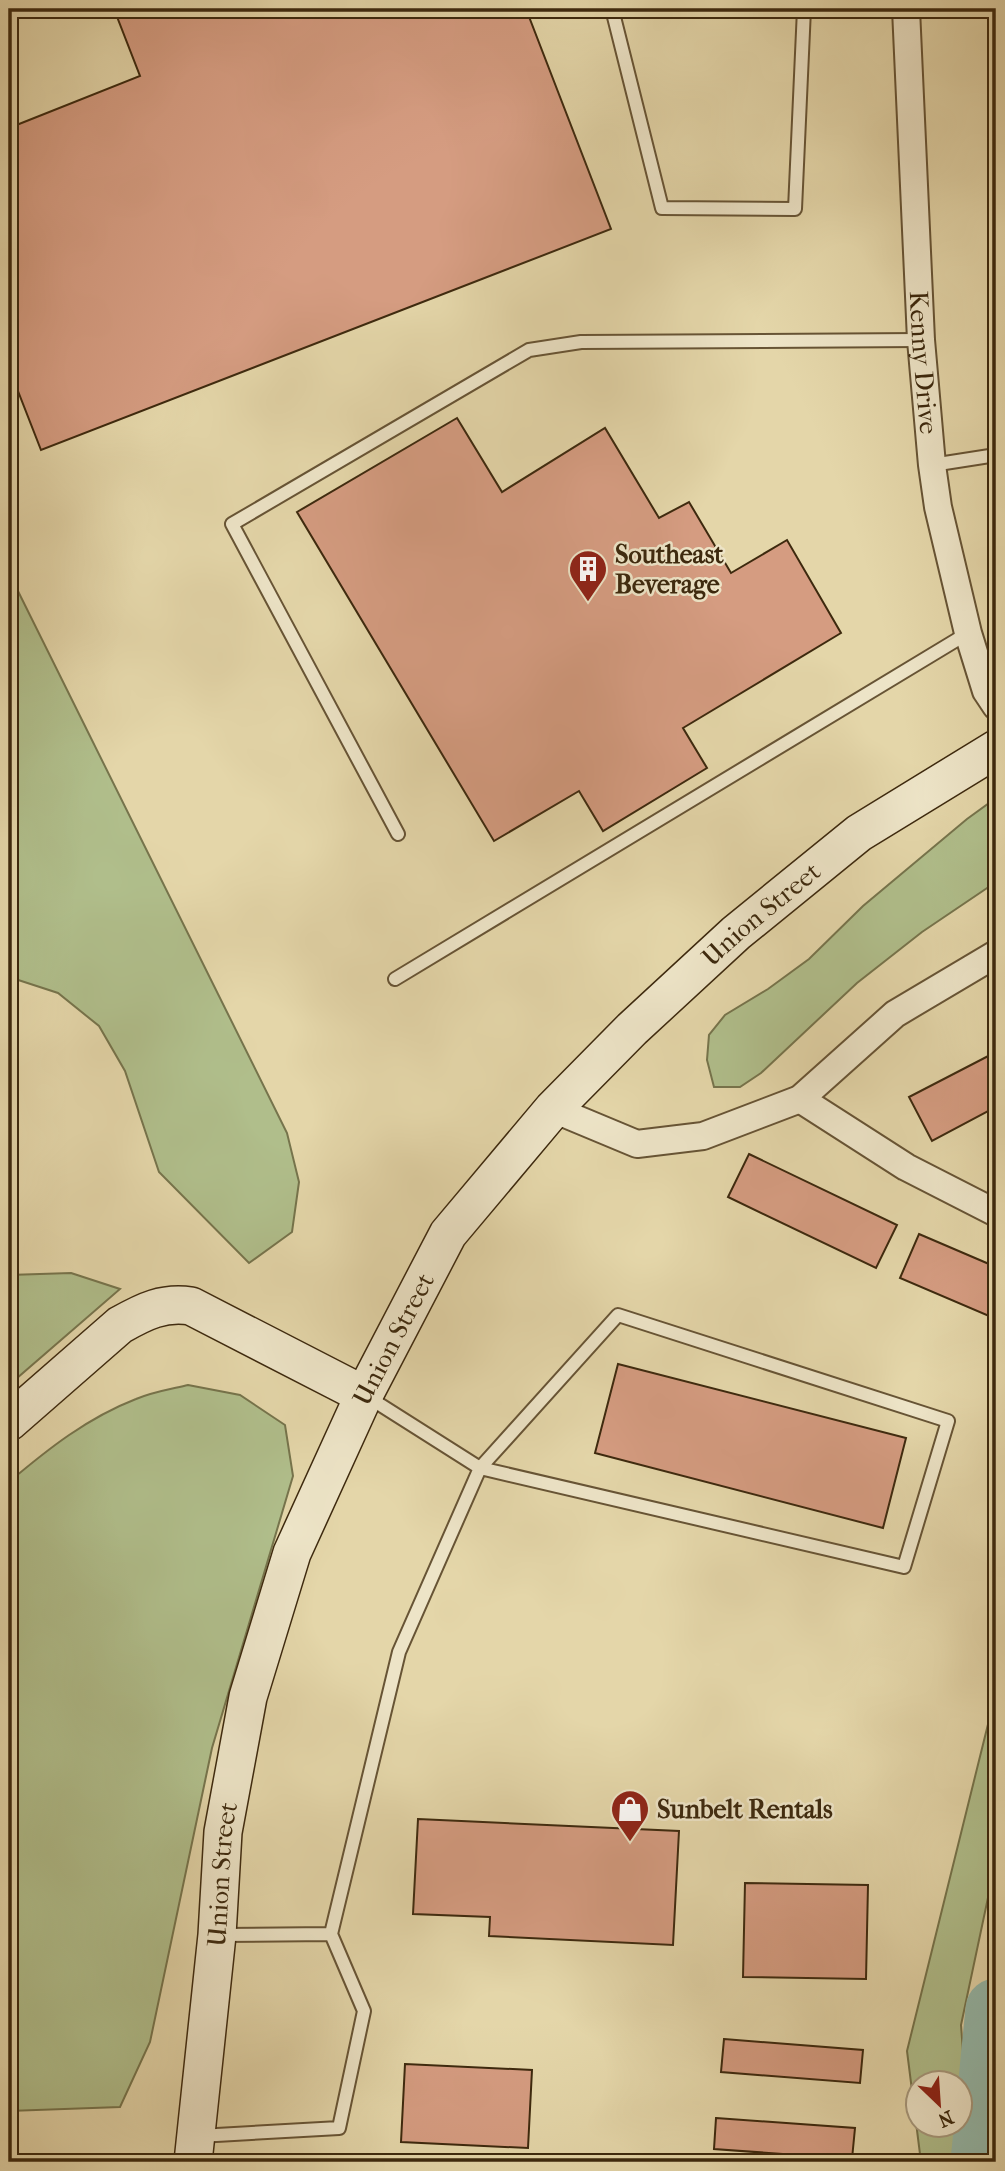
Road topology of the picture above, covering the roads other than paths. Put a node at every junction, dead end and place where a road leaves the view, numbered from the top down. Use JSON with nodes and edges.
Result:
{"nodes":[{"id":1,"x":612,"y":9,"type":"edge"},
{"id":2,"x":804,"y":9,"type":"edge"},
{"id":3,"x":906,"y":9,"type":"edge"},
{"id":4,"x":921,"y":340,"type":"junction"},
{"id":5,"x":996,"y":454,"type":"edge"},
{"id":6,"x":932,"y":465,"type":"junction"},
{"id":7,"x":968,"y":633,"type":"junction"},
{"id":8,"x":996,"y":706,"type":"edge"},
{"id":9,"x":996,"y":749,"type":"edge"},
{"id":10,"x":398,"y":834,"type":"dead end"},
{"id":11,"x":996,"y":954,"type":"edge"},
{"id":12,"x":395,"y":979,"type":"dead end"},
{"id":13,"x":800,"y":1099,"type":"junction"},
{"id":14,"x":553,"y":1109,"type":"junction"},
{"id":15,"x":996,"y":1213,"type":"edge"},
{"id":16,"x":364,"y":1395,"type":"junction"},
{"id":17,"x":9,"y":1422,"type":"edge"},
{"id":18,"x":480,"y":1468,"type":"junction"},
{"id":19,"x":331,"y":1934,"type":"junction"},
{"id":20,"x":217,"y":1935,"type":"junction"},
{"id":21,"x":194,"y":2149,"type":"edge"}],
"edges":[{"from":1,"to":2,"type":"lane"},
{"from":3,"to":4,"type":"street","name":"Kenny Drive"},
{"from":4,"to":6,"type":"street","name":"Kenny Drive"},
{"from":4,"to":10,"type":"lane"},
{"from":5,"to":6,"type":"lane"},
{"from":6,"to":7,"type":"street","name":"Kenny Drive"},
{"from":7,"to":8,"type":"street","name":"Kenny Drive"},
{"from":7,"to":12,"type":"lane"},
{"from":9,"to":14,"type":"main road","name":"Union Street"},
{"from":11,"to":13,"type":"street"},
{"from":13,"to":14,"type":"street"},
{"from":13,"to":15,"type":"street"},
{"from":14,"to":16,"type":"main road","name":"Union Street"},
{"from":16,"to":17,"type":"main road"},
{"from":16,"to":18,"type":"lane"},
{"from":16,"to":20,"type":"main road","name":"Union Street"},
{"from":18,"to":18,"type":"lane"},
{"from":18,"to":19,"type":"lane"},
{"from":19,"to":20,"type":"lane"},
{"from":19,"to":21,"type":"lane"},
{"from":20,"to":21,"type":"main road","name":"Union Street"}]}
